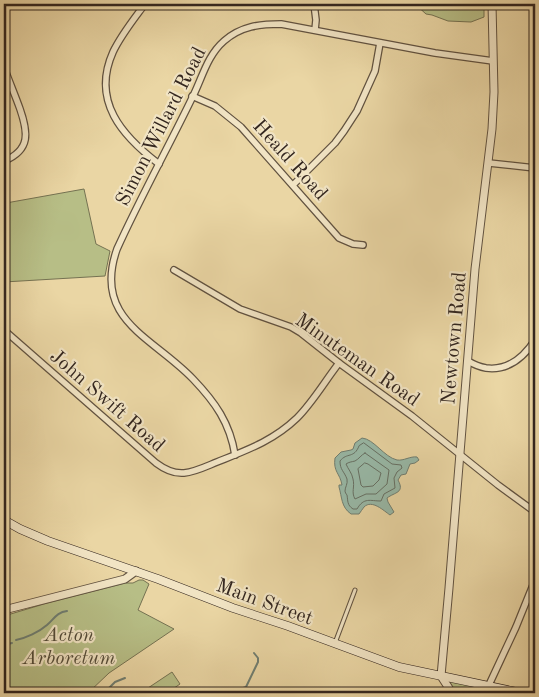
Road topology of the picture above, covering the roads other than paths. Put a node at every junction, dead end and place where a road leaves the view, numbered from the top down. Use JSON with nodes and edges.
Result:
{"nodes":[{"id":1,"x":145,"y":4,"type":"edge"},
{"id":2,"x":314,"y":4,"type":"edge"},
{"id":3,"x":492,"y":4,"type":"edge"},
{"id":4,"x":316,"y":30,"type":"junction"},
{"id":5,"x":380,"y":43,"type":"junction"},
{"id":6,"x":493,"y":61,"type":"junction"},
{"id":7,"x":4,"y":70,"type":"edge"},
{"id":8,"x":192,"y":96,"type":"junction"},
{"id":9,"x":4,"y":161,"type":"edge"},
{"id":10,"x":489,"y":163,"type":"junction"},
{"id":11,"x":159,"y":164,"type":"junction"},
{"id":12,"x":535,"y":168,"type":"edge"},
{"id":13,"x":293,"y":185,"type":"junction"},
{"id":14,"x":363,"y":245,"type":"dead end"},
{"id":15,"x":174,"y":270,"type":"dead end"},
{"id":16,"x":4,"y":330,"type":"edge"},
{"id":17,"x":535,"y":340,"type":"edge"},
{"id":18,"x":468,"y":361,"type":"junction"},
{"id":19,"x":339,"y":363,"type":"junction"},
{"id":20,"x":235,"y":455,"type":"junction"},
{"id":21,"x":460,"y":455,"type":"junction"},
{"id":22,"x":535,"y":512,"type":"edge"},
{"id":23,"x":4,"y":520,"type":"edge"},
{"id":24,"x":136,"y":571,"type":"junction"},
{"id":25,"x":535,"y":580,"type":"edge"},
{"id":26,"x":355,"y":590,"type":"dead end"},
{"id":27,"x":4,"y":610,"type":"edge"},
{"id":28,"x":335,"y":643,"type":"junction"},
{"id":29,"x":441,"y":676,"type":"junction"},
{"id":30,"x":488,"y":687,"type":"junction"},
{"id":31,"x":452,"y":693,"type":"edge"},
{"id":32,"x":522,"y":693,"type":"edge"}],
"edges":[{"from":1,"to":11,"type":"street"},
{"from":2,"to":4,"type":"street"},
{"from":3,"to":6,"type":"street","name":"Newtown Road"},
{"from":4,"to":5,"type":"street","name":"Simon Willard Road"},
{"from":4,"to":8,"type":"street","name":"Simon Willard Road"},
{"from":5,"to":6,"type":"street","name":"Simon Willard Road"},
{"from":5,"to":13,"type":"street"},
{"from":6,"to":10,"type":"street","name":"Newtown Road"},
{"from":7,"to":9,"type":"street"},
{"from":8,"to":11,"type":"street","name":"Simon Willard Road"},
{"from":8,"to":13,"type":"street","name":"Heald Road"},
{"from":10,"to":12,"type":"street"},
{"from":10,"to":18,"type":"street","name":"Newtown Road"},
{"from":11,"to":20,"type":"street","name":"Simon Willard Road"},
{"from":13,"to":14,"type":"street","name":"Heald Road"},
{"from":15,"to":19,"type":"street","name":"Minuteman Road"},
{"from":16,"to":20,"type":"street","name":"John Swift Road"},
{"from":17,"to":18,"type":"street"},
{"from":18,"to":21,"type":"street","name":"Newtown Road"},
{"from":19,"to":20,"type":"street","name":"John Swift Road"},
{"from":19,"to":21,"type":"street","name":"Minuteman Road"},
{"from":21,"to":22,"type":"street","name":"Minuteman Road"},
{"from":21,"to":29,"type":"street","name":"Newtown Road"},
{"from":23,"to":24,"type":"main road","name":"Main Street"},
{"from":24,"to":27,"type":"street"},
{"from":24,"to":28,"type":"main road","name":"Main Street"},
{"from":25,"to":30,"type":"street"},
{"from":26,"to":28,"type":"lane"},
{"from":28,"to":29,"type":"main road","name":"Main Street"},
{"from":29,"to":30,"type":"main road","name":"Main Street"},
{"from":29,"to":31,"type":"street"},
{"from":30,"to":32,"type":"main road","name":"Main Street"}]}
